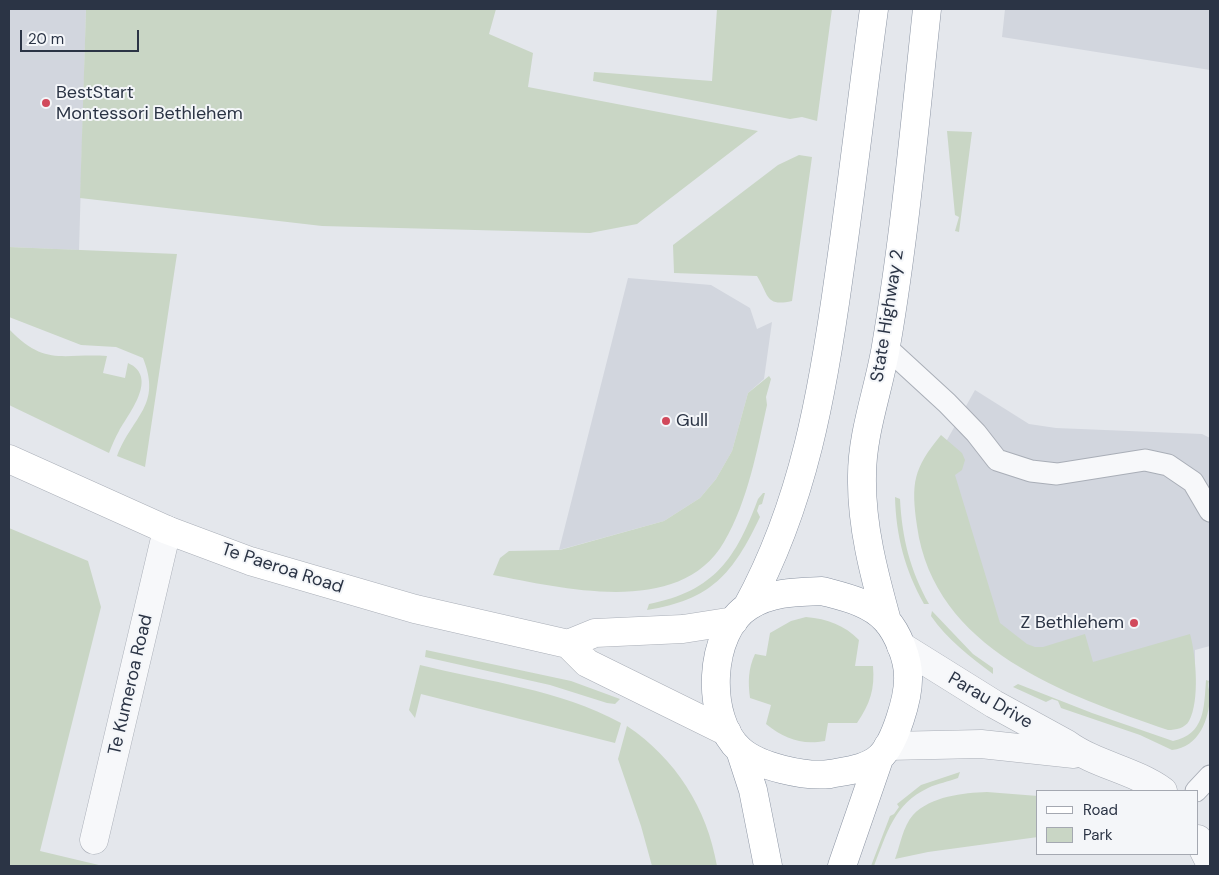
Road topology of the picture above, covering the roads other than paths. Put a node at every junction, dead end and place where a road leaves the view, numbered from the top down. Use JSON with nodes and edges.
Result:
{"nodes":[{"id":1,"x":874,"y":9,"type":"edge"},
{"id":2,"x":927,"y":9,"type":"edge"},
{"id":3,"x":886,"y":346,"type":"junction"},
{"id":4,"x":9,"y":459,"type":"edge"},
{"id":5,"x":1210,"y":512,"type":"edge"},
{"id":6,"x":167,"y":530,"type":"junction"},
{"id":7,"x":741,"y":614,"type":"junction"},
{"id":8,"x":887,"y":621,"type":"junction"},
{"id":9,"x":568,"y":644,"type":"junction"},
{"id":10,"x":901,"y":646,"type":"junction"},
{"id":11,"x":733,"y":741,"type":"junction"},
{"id":12,"x":883,"y":752,"type":"junction"},
{"id":13,"x":1081,"y":754,"type":"junction"},
{"id":14,"x":1210,"y":776,"type":"edge"},
{"id":15,"x":1161,"y":790,"type":"edge"},
{"id":16,"x":1197,"y":790,"type":"edge"},
{"id":17,"x":94,"y":840,"type":"dead end"},
{"id":18,"x":1199,"y":840,"type":"edge"},
{"id":19,"x":1210,"y":863,"type":"edge"},
{"id":20,"x":768,"y":866,"type":"edge"},
{"id":21,"x":842,"y":866,"type":"edge"}],
"edges":[{"from":1,"to":7,"type":"main road"},
{"from":2,"to":3,"type":"main road","name":"State Highway 2"},
{"from":3,"to":5,"type":"lane"},
{"from":3,"to":8,"type":"main road","name":"State Highway 2"},
{"from":4,"to":6,"type":"main road","name":"Te Paeroa Road"},
{"from":6,"to":9,"type":"main road","name":"Te Paeroa Road"},
{"from":6,"to":17,"type":"street","name":"Te Kumeroa Road"},
{"from":7,"to":8,"type":"main road"},
{"from":7,"to":9,"type":"main road"},
{"from":7,"to":11,"type":"main road"},
{"from":8,"to":10,"type":"main road"},
{"from":9,"to":11,"type":"main road"},
{"from":10,"to":12,"type":"main road"},
{"from":10,"to":13,"type":"street","name":"Parau Drive"},
{"from":11,"to":12,"type":"main road"},
{"from":11,"to":20,"type":"main road"},
{"from":12,"to":13,"type":"street","name":"Parau Drive"},
{"from":12,"to":21,"type":"main road"},
{"from":13,"to":15,"type":"street","name":"Parau Drive"},
{"from":14,"to":16,"type":"lane"},
{"from":18,"to":19,"type":"street"}]}
